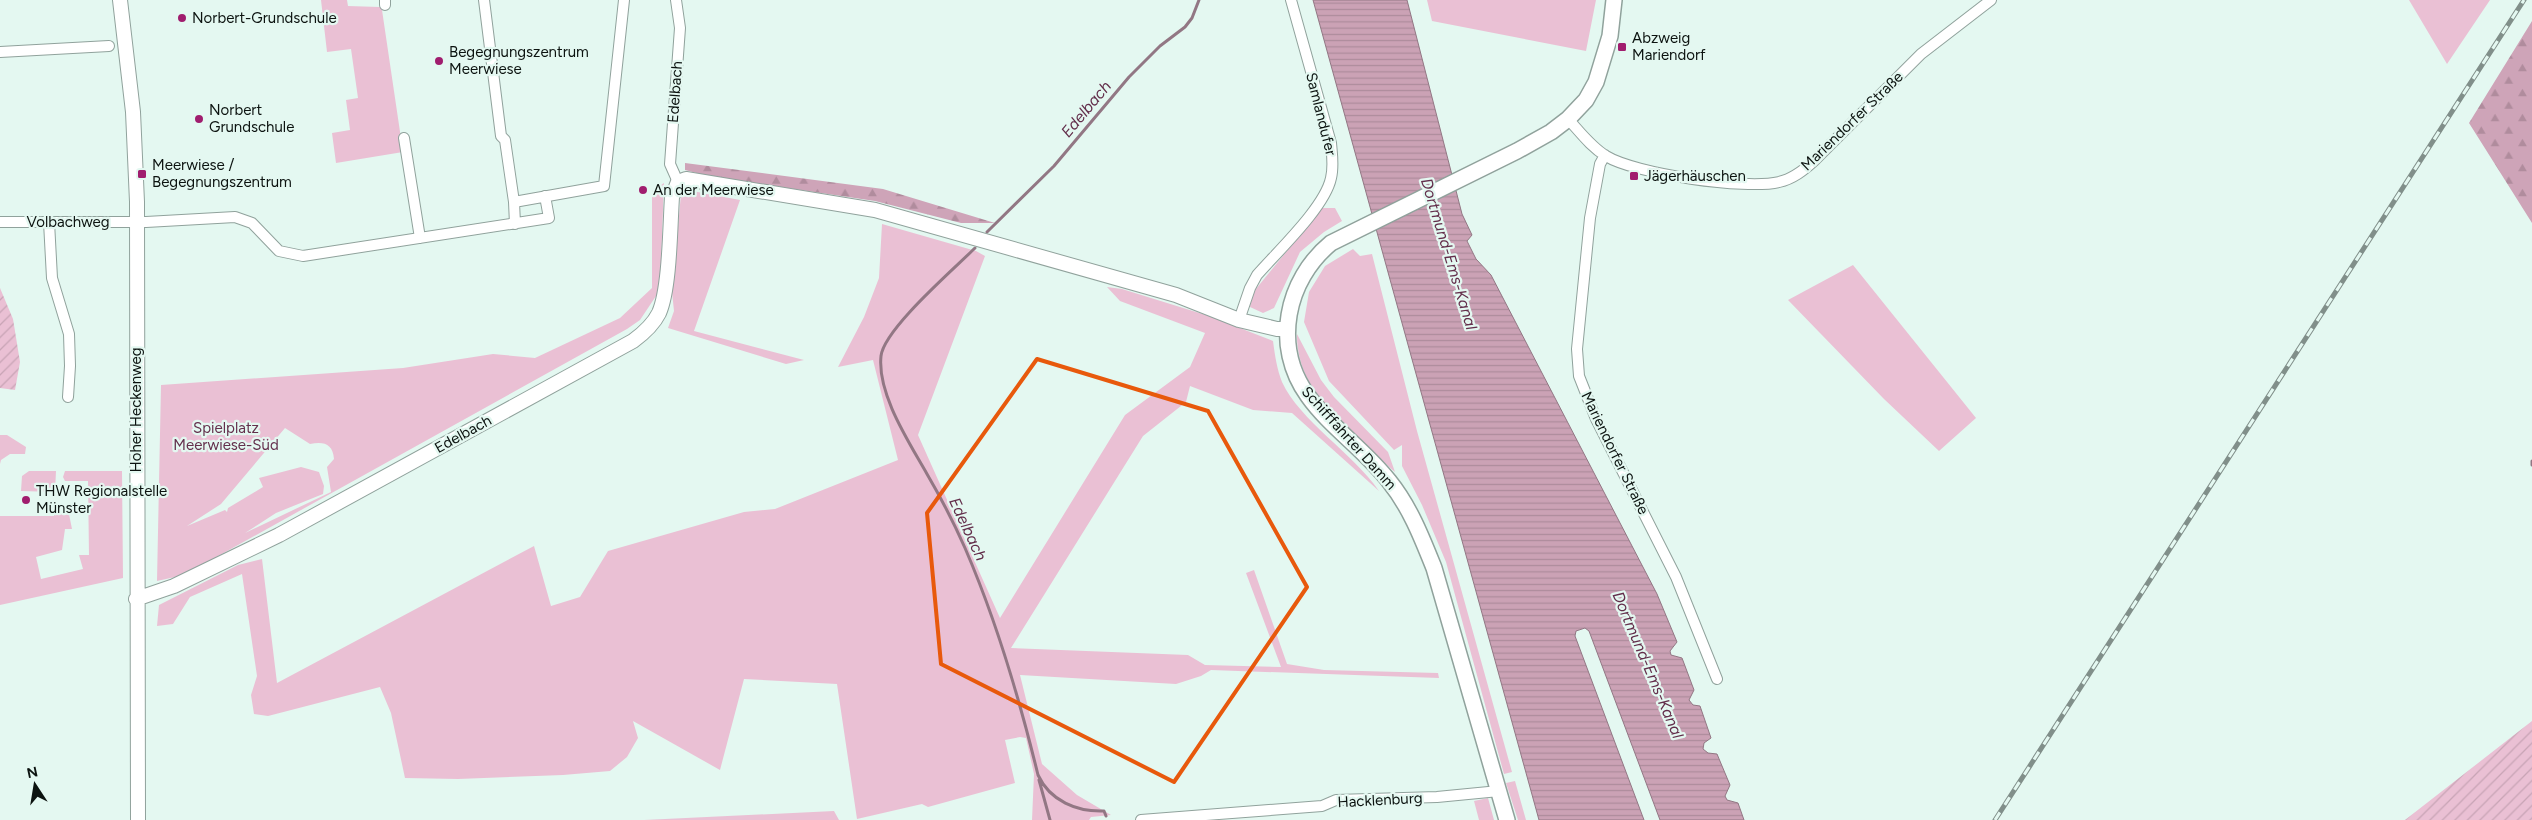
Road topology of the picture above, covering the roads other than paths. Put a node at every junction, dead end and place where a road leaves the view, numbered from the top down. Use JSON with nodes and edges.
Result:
{"nodes":[{"id":1,"x":120,"y":0,"type":"edge"},
{"id":2,"x":484,"y":0,"type":"edge"},
{"id":3,"x":624,"y":0,"type":"edge"},
{"id":4,"x":676,"y":0,"type":"edge"},
{"id":5,"x":1291,"y":0,"type":"edge"},
{"id":6,"x":1614,"y":0,"type":"edge"},
{"id":7,"x":1991,"y":0,"type":"edge"},
{"id":8,"x":109,"y":46,"type":"dead end"},
{"id":9,"x":0,"y":52,"type":"edge"},
{"id":10,"x":1568,"y":119,"type":"junction"},
{"id":11,"x":404,"y":138,"type":"dead end"},
{"id":12,"x":1605,"y":156,"type":"junction"},
{"id":13,"x":678,"y":182,"type":"junction"},
{"id":14,"x":545,"y":196,"type":"junction"},
{"id":15,"x":514,"y":202,"type":"junction"},
{"id":16,"x":0,"y":222,"type":"edge"},
{"id":17,"x":49,"y":222,"type":"junction"},
{"id":18,"x":137,"y":222,"type":"junction"},
{"id":19,"x":515,"y":224,"type":"junction"},
{"id":20,"x":420,"y":238,"type":"junction"},
{"id":21,"x":1239,"y":320,"type":"junction"},
{"id":22,"x":1288,"y":329,"type":"junction"},
{"id":23,"x":68,"y":397,"type":"dead end"},
{"id":24,"x":136,"y":599,"type":"junction"},
{"id":25,"x":1717,"y":679,"type":"dead end"},
{"id":26,"x":1499,"y":791,"type":"junction"},
{"id":27,"x":138,"y":820,"type":"edge"},
{"id":28,"x":1142,"y":820,"type":"edge"},
{"id":29,"x":1507,"y":820,"type":"edge"}],
"edges":[{"from":1,"to":18,"type":"street","name":"Hoher Heckenweg"},
{"from":2,"to":15,"type":"street"},
{"from":3,"to":14,"type":"street"},
{"from":4,"to":13,"type":"street","name":"Edelbach"},
{"from":5,"to":21,"type":"street","name":"Samlandufer"},
{"from":6,"to":10,"type":"main road","name":"Schifffahrter Damm"},
{"from":7,"to":12,"type":"street","name":"Mariendorfer Straße"},
{"from":8,"to":9,"type":"street"},
{"from":10,"to":12,"type":"street","name":"Mariendorfer Straße"},
{"from":10,"to":22,"type":"main road","name":"Schifffahrter Damm"},
{"from":11,"to":20,"type":"street"},
{"from":12,"to":25,"type":"street","name":"Mariendorfer Straße"},
{"from":13,"to":21,"type":"street"},
{"from":13,"to":24,"type":"street","name":"Edelbach"},
{"from":14,"to":15,"type":"street"},
{"from":14,"to":19,"type":"street"},
{"from":15,"to":19,"type":"street"},
{"from":16,"to":17,"type":"street","name":"Volbachweg"},
{"from":17,"to":18,"type":"street","name":"Volbachweg"},
{"from":17,"to":23,"type":"street"},
{"from":18,"to":20,"type":"street"},
{"from":18,"to":24,"type":"street","name":"Hoher Heckenweg"},
{"from":19,"to":20,"type":"street"},
{"from":21,"to":22,"type":"street"},
{"from":22,"to":26,"type":"main road","name":"Schifffahrter Damm"},
{"from":24,"to":27,"type":"street","name":"Hoher Heckenweg"},
{"from":26,"to":28,"type":"street","name":"Hacklenburg"},
{"from":26,"to":29,"type":"main road","name":"Schifffahrter Damm"}]}
